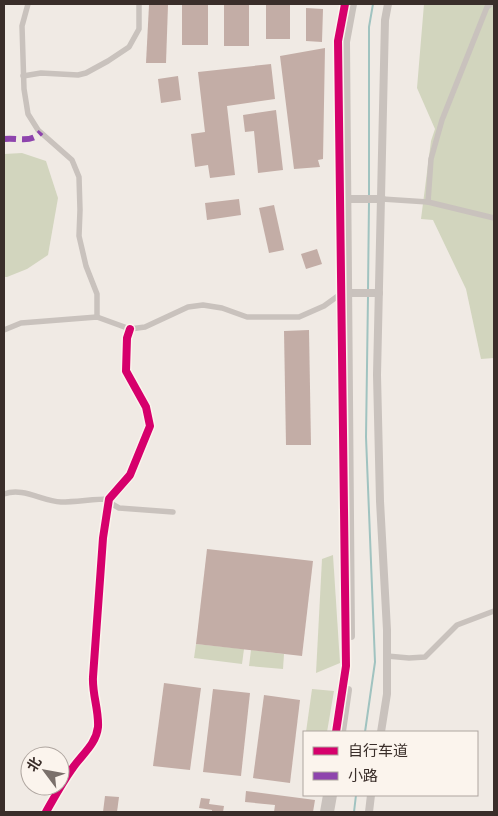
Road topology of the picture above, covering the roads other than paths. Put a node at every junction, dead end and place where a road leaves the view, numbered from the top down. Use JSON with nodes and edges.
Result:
{"nodes":[{"id":1,"x":28,"y":4,"type":"edge"},
{"id":2,"x":139,"y":4,"type":"edge"},
{"id":3,"x":345,"y":4,"type":"edge"},
{"id":4,"x":353,"y":4,"type":"edge"},
{"id":5,"x":388,"y":4,"type":"edge"},
{"id":6,"x":491,"y":4,"type":"edge"},
{"id":7,"x":23,"y":76,"type":"junction"},
{"id":8,"x":347,"y":199,"type":"junction"},
{"id":9,"x":382,"y":199,"type":"junction"},
{"id":10,"x":428,"y":202,"type":"junction"},
{"id":11,"x":494,"y":218,"type":"edge"},
{"id":12,"x":345,"y":293,"type":"junction"},
{"id":13,"x":380,"y":293,"type":"junction"},
{"id":14,"x":97,"y":317,"type":"junction"},
{"id":15,"x":130,"y":329,"type":"junction"},
{"id":16,"x":4,"y":330,"type":"edge"},
{"id":17,"x":4,"y":494,"type":"edge"},
{"id":18,"x":109,"y":499,"type":"junction"},
{"id":19,"x":173,"y":512,"type":"dead end"},
{"id":20,"x":494,"y":611,"type":"edge"},
{"id":21,"x":387,"y":656,"type":"junction"},
{"id":22,"x":336,"y":731,"type":"edge"},
{"id":23,"x":342,"y":731,"type":"edge"},
{"id":24,"x":381,"y":731,"type":"edge"},
{"id":25,"x":327,"y":796,"type":"edge"},
{"id":26,"x":332,"y":796,"type":"edge"},
{"id":27,"x":372,"y":796,"type":"edge"},
{"id":28,"x":46,"y":812,"type":"edge"},
{"id":29,"x":324,"y":812,"type":"edge"},
{"id":30,"x":330,"y":812,"type":"edge"},
{"id":31,"x":369,"y":812,"type":"edge"}],
"edges":[{"from":1,"to":7,"type":"street"},
{"from":2,"to":7,"type":"street"},
{"from":3,"to":12,"type":"street"},
{"from":4,"to":8,"type":"street"},
{"from":5,"to":9,"type":"street"},
{"from":6,"to":10,"type":"street"},
{"from":7,"to":14,"type":"street"},
{"from":8,"to":9,"type":"street"},
{"from":8,"to":12,"type":"street"},
{"from":9,"to":10,"type":"street"},
{"from":9,"to":13,"type":"street"},
{"from":10,"to":11,"type":"street"},
{"from":12,"to":13,"type":"street"},
{"from":12,"to":15,"type":"street"},
{"from":12,"to":22,"type":"street"},
{"from":12,"to":23,"type":"street"},
{"from":13,"to":21,"type":"street"},
{"from":14,"to":15,"type":"street"},
{"from":14,"to":16,"type":"street"},
{"from":15,"to":18,"type":"street"},
{"from":17,"to":18,"type":"street"},
{"from":18,"to":19,"type":"street"},
{"from":18,"to":28,"type":"street"},
{"from":20,"to":21,"type":"street"},
{"from":21,"to":24,"type":"street"},
{"from":25,"to":29,"type":"street"},
{"from":26,"to":30,"type":"street"},
{"from":27,"to":31,"type":"street"}]}
